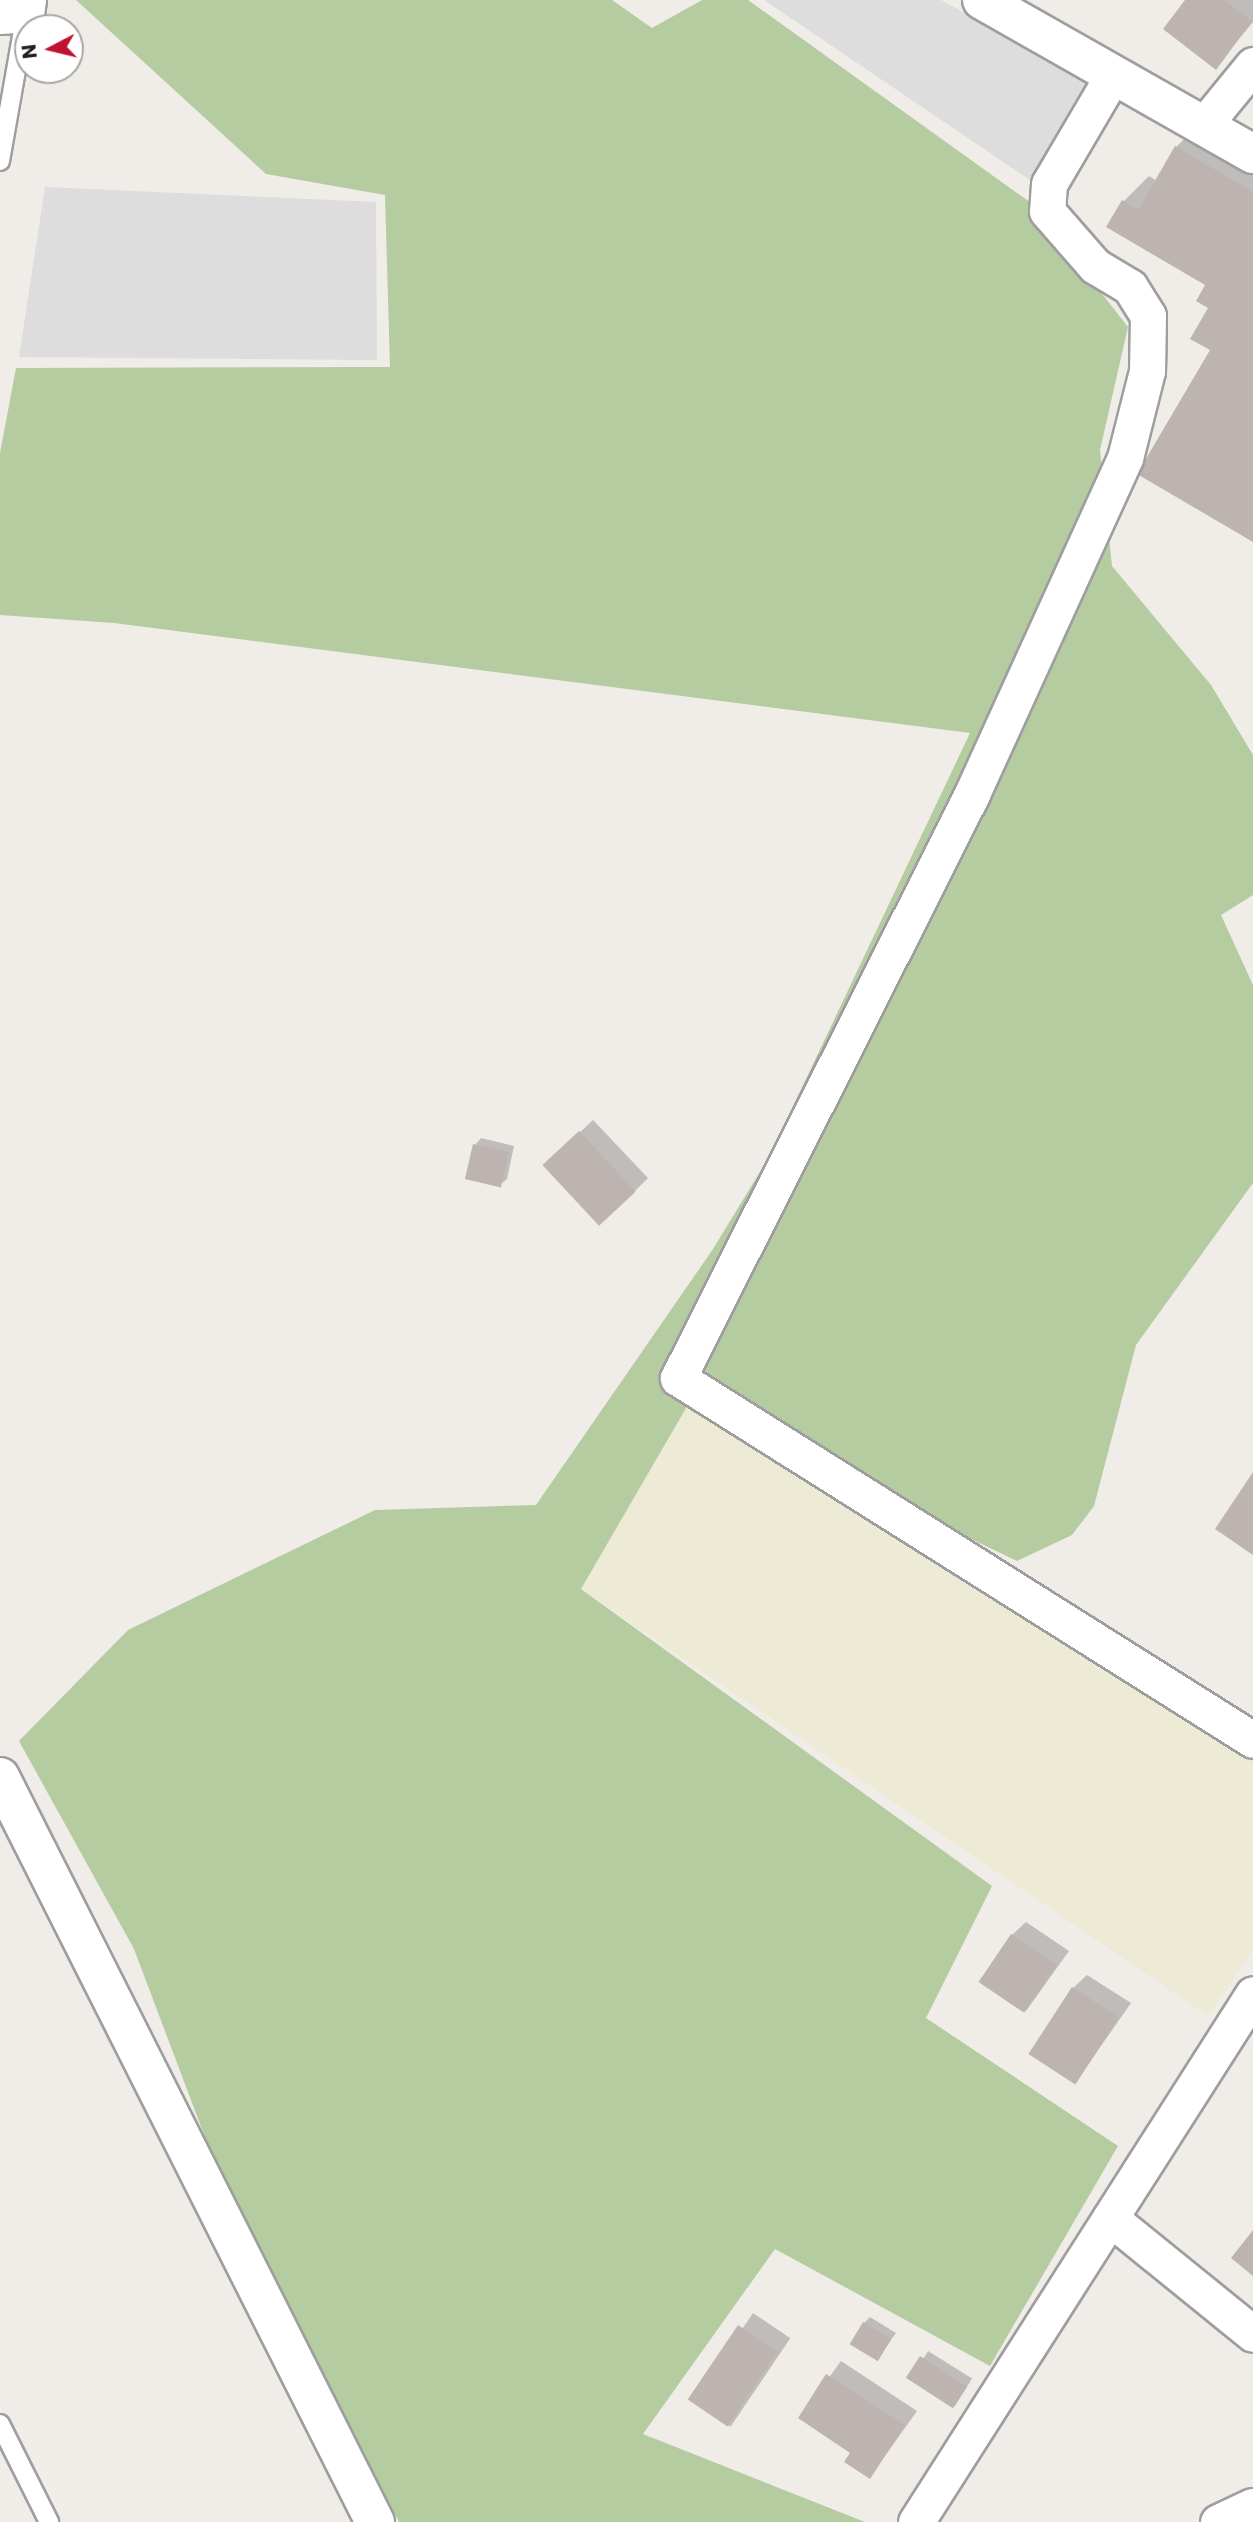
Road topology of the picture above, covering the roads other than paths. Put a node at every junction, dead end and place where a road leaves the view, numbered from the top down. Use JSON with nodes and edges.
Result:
{"nodes":[{"id":1,"x":982,"y":0,"type":"edge"},
{"id":2,"x":18,"y":10,"type":"edge"},
{"id":3,"x":1253,"y":65,"type":"edge"},
{"id":4,"x":1113,"y":75,"type":"junction"},
{"id":5,"x":1203,"y":126,"type":"junction"},
{"id":6,"x":1253,"y":154,"type":"edge"},
{"id":7,"x":0,"y":161,"type":"edge"},
{"id":8,"x":1253,"y":1740,"type":"edge"},
{"id":9,"x":0,"y":1777,"type":"edge"},
{"id":10,"x":1253,"y":1994,"type":"edge"},
{"id":11,"x":1110,"y":2218,"type":"junction"},
{"id":12,"x":1253,"y":2334,"type":"edge"},
{"id":13,"x":0,"y":2424,"type":"edge"},
{"id":14,"x":1253,"y":2505,"type":"edge"},
{"id":15,"x":49,"y":2522,"type":"edge"},
{"id":16,"x":376,"y":2522,"type":"edge"},
{"id":17,"x":916,"y":2522,"type":"edge"},
{"id":18,"x":1218,"y":2522,"type":"edge"}],
"edges":[{"from":1,"to":4,"type":"street"},
{"from":2,"to":7,"type":"lane"},
{"from":3,"to":5,"type":"street"},
{"from":4,"to":5,"type":"street"},
{"from":4,"to":8,"type":"street"},
{"from":5,"to":6,"type":"street"},
{"from":9,"to":16,"type":"street"},
{"from":10,"to":11,"type":"street"},
{"from":11,"to":12,"type":"street"},
{"from":11,"to":17,"type":"street"},
{"from":13,"to":15,"type":"lane"},
{"from":14,"to":18,"type":"street"}]}
